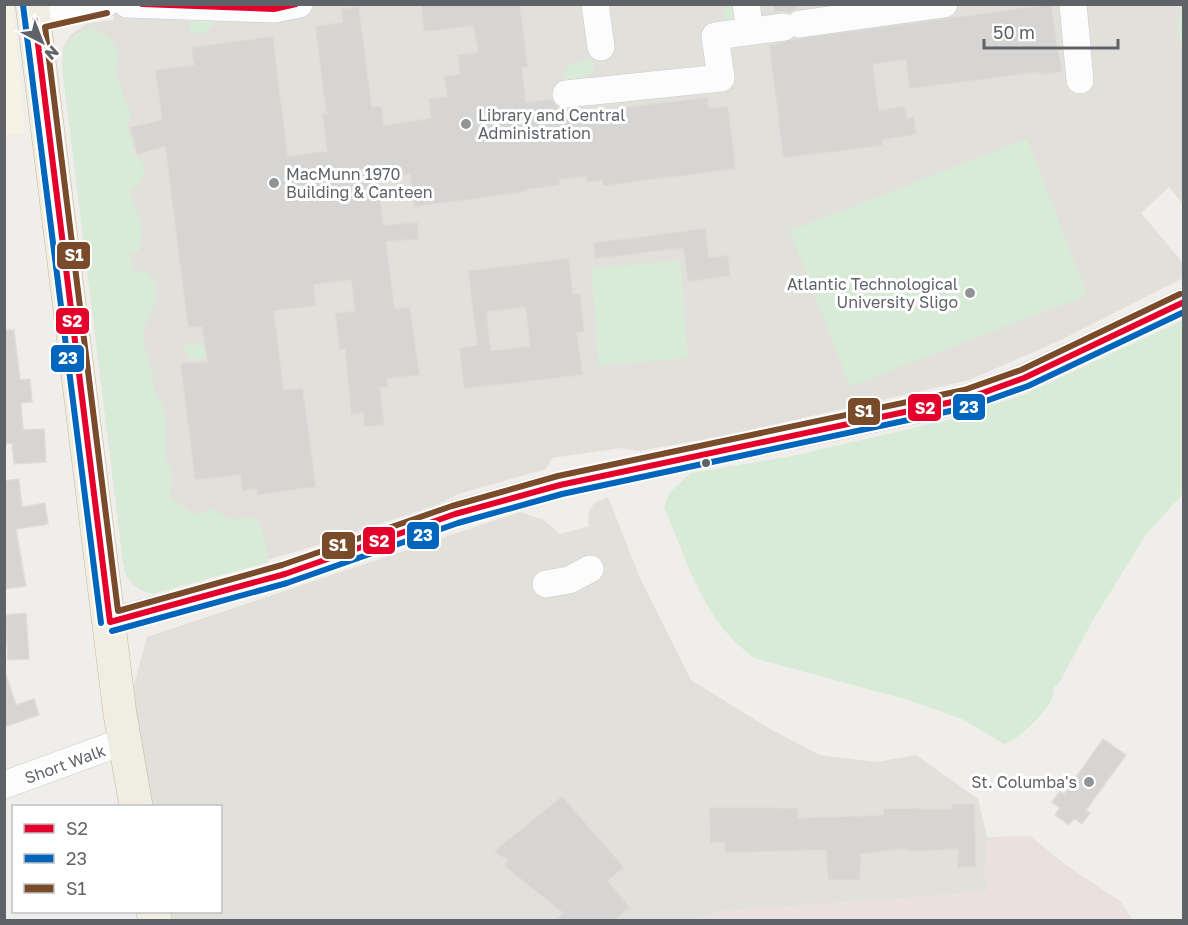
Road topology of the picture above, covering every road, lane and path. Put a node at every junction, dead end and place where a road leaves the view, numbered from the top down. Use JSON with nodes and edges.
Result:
{"nodes":[{"id":1,"x":105,"y":4,"type":"edge"},
{"id":2,"x":128,"y":4,"type":"edge"},
{"id":3,"x":299,"y":4,"type":"edge"},
{"id":4,"x":595,"y":4,"type":"edge"},
{"id":5,"x":944,"y":4,"type":"edge"},
{"id":6,"x":1073,"y":4,"type":"edge"},
{"id":7,"x":909,"y":7,"type":"edge"},
{"id":8,"x":34,"y":12,"type":"edge"},
{"id":9,"x":748,"y":18,"type":"edge"},
{"id":10,"x":601,"y":47,"type":"dead end"},
{"id":11,"x":1080,"y":80,"type":"dead end"},
{"id":12,"x":566,"y":94,"type":"dead end"},
{"id":13,"x":1184,"y":302,"type":"edge"},
{"id":14,"x":590,"y":569,"type":"dead end"},
{"id":15,"x":546,"y":584,"type":"dead end"},
{"id":16,"x":110,"y":622,"type":"junction"},
{"id":17,"x":125,"y":744,"type":"junction"},
{"id":18,"x":4,"y":785,"type":"edge"},
{"id":19,"x":136,"y":805,"type":"edge"}],
"edges":[{"from":1,"to":8,"type":"street"},
{"from":2,"to":3,"type":"street"},
{"from":4,"to":10,"type":"street"},
{"from":5,"to":7,"type":"street"},
{"from":6,"to":11,"type":"street"},
{"from":7,"to":9,"type":"street"},
{"from":8,"to":16,"type":"highway"},
{"from":9,"to":12,"type":"street"},
{"from":13,"to":16,"type":"street"},
{"from":14,"to":15,"type":"street"},
{"from":16,"to":17,"type":"highway"},
{"from":17,"to":18,"type":"street","name":"Short Walk"},
{"from":17,"to":19,"type":"highway"}]}
